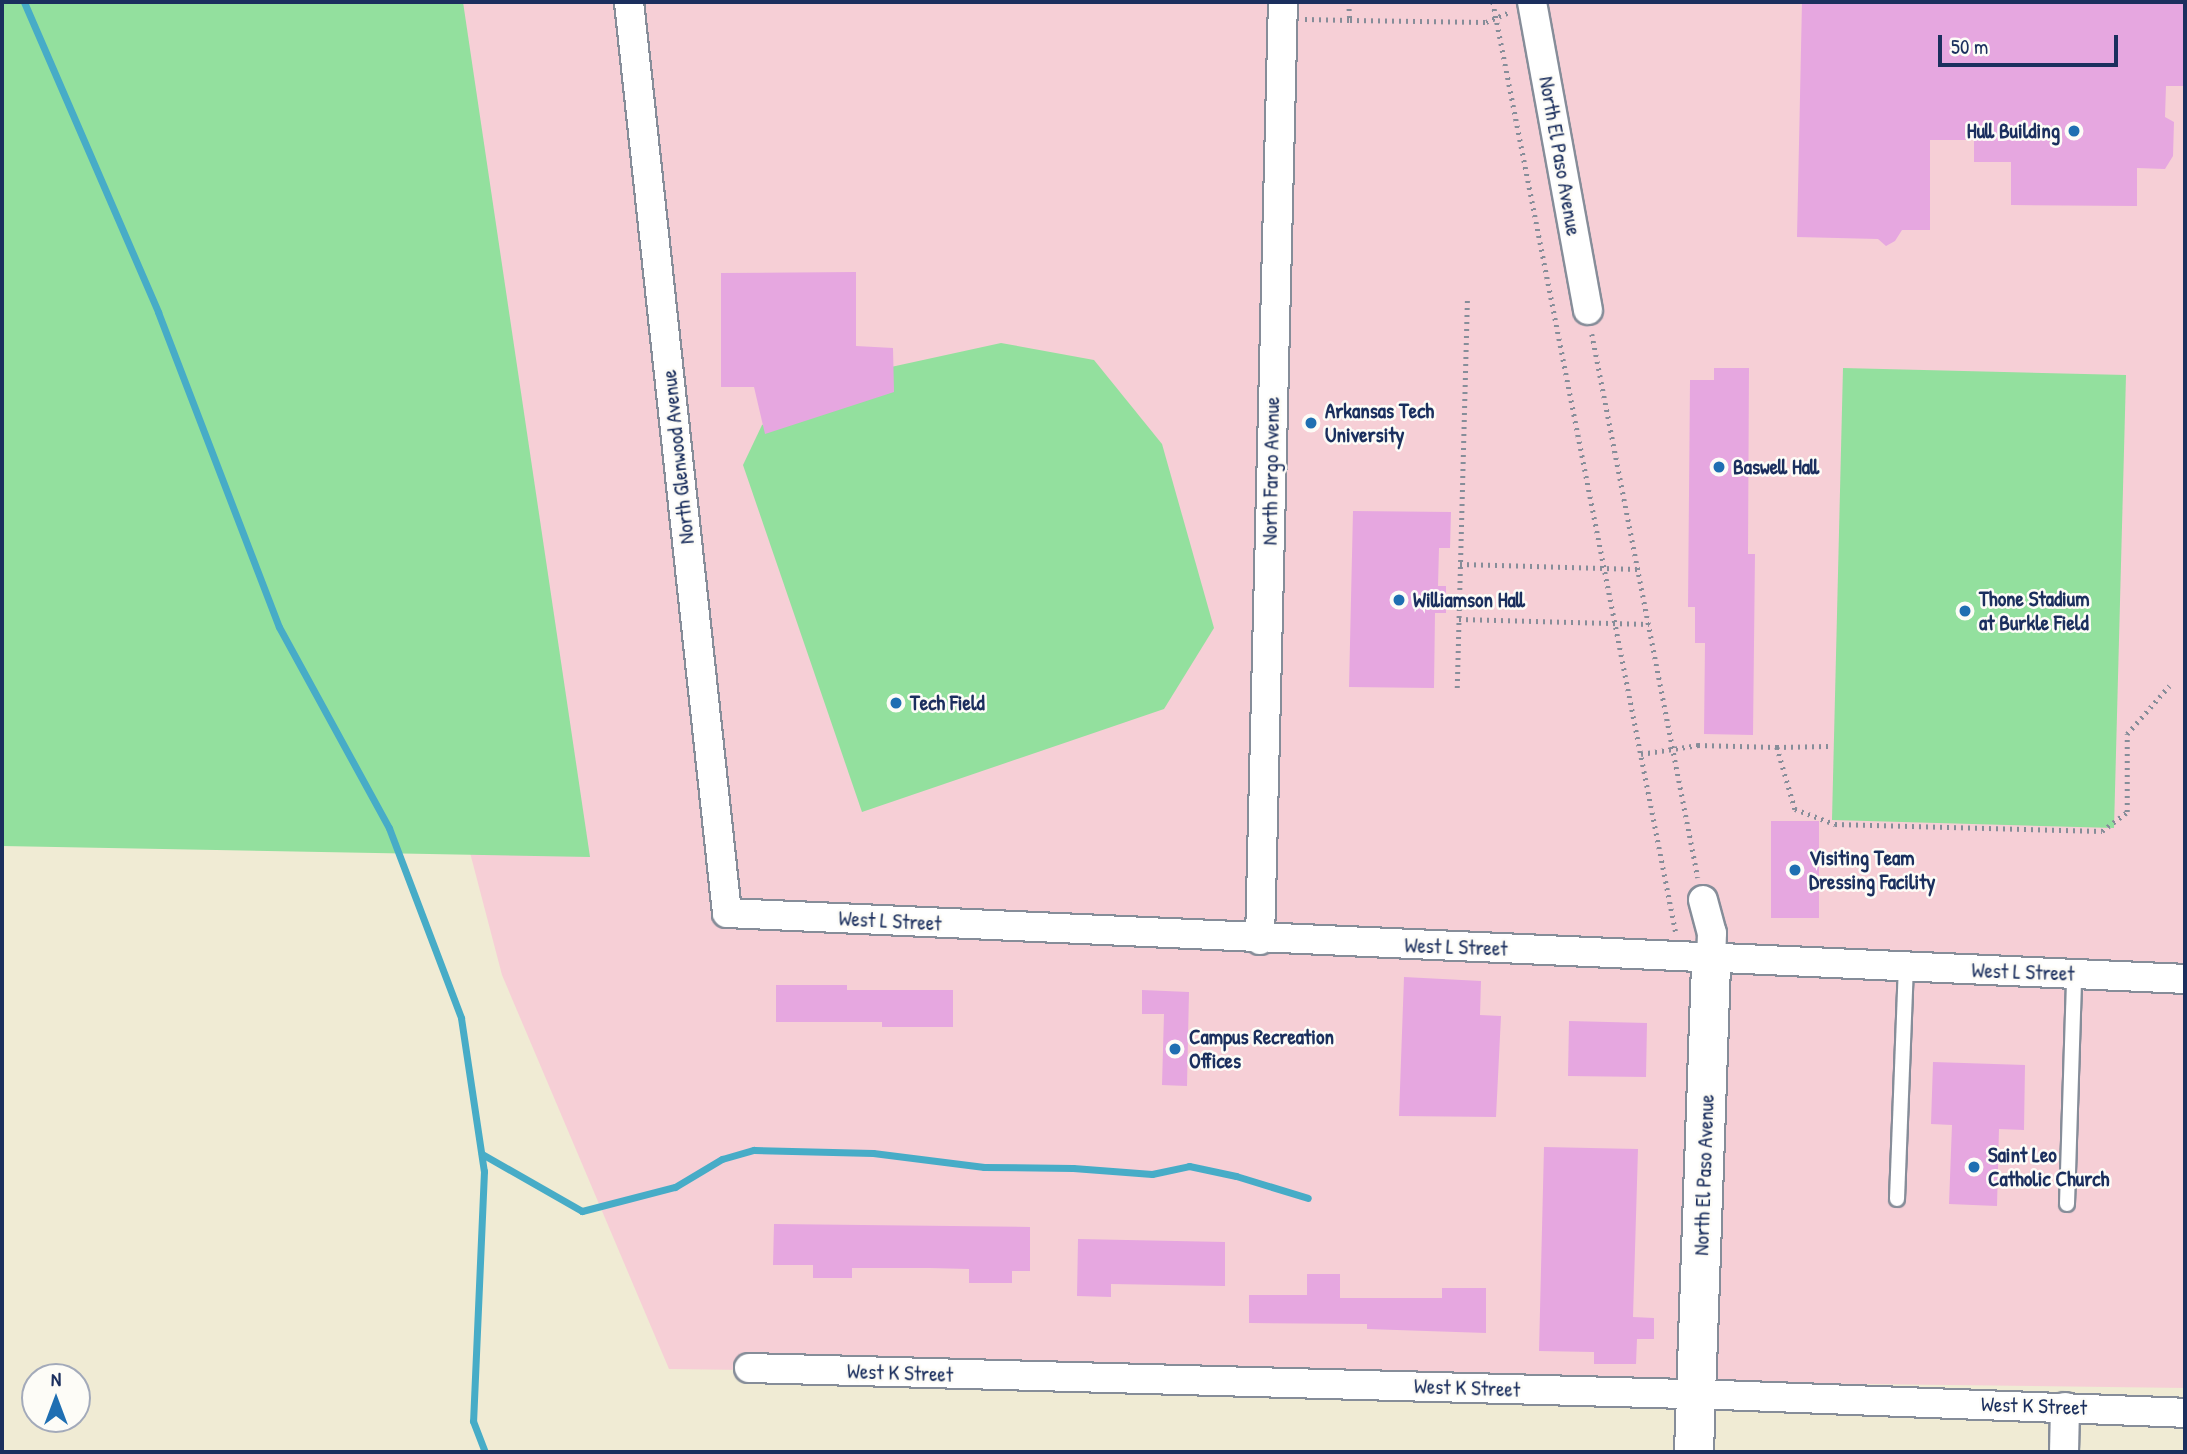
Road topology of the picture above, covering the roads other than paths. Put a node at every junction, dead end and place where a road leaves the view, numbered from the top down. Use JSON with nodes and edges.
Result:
{"nodes":[{"id":1,"x":629,"y":2,"type":"edge"},
{"id":2,"x":1283,"y":2,"type":"edge"},
{"id":3,"x":1532,"y":2,"type":"edge"},
{"id":4,"x":1588,"y":310,"type":"road end"},
{"id":5,"x":1703,"y":900,"type":"road end"},
{"id":6,"x":727,"y":913,"type":"joint"},
{"id":7,"x":1260,"y":940,"type":"junction"},
{"id":8,"x":1696,"y":958,"type":"junction"},
{"id":9,"x":1906,"y":967,"type":"junction"},
{"id":10,"x":2074,"y":975,"type":"junction"},
{"id":11,"x":2185,"y":979,"type":"edge"},
{"id":12,"x":1898,"y":1199,"type":"dead end"},
{"id":13,"x":2067,"y":1204,"type":"dead end"},
{"id":14,"x":749,"y":1368,"type":"dead end"},
{"id":15,"x":1696,"y":1394,"type":"junction"},
{"id":16,"x":2065,"y":1408,"type":"junction"},
{"id":17,"x":2185,"y":1413,"type":"edge"},
{"id":18,"x":1694,"y":1452,"type":"edge"},
{"id":19,"x":2064,"y":1452,"type":"edge"}],
"edges":[{"from":1,"to":6,"type":"street","name":"North Glenwood Avenue"},
{"from":2,"to":7,"type":"street","name":"North Fargo Avenue"},
{"from":3,"to":4,"type":"street","name":"North El Paso Avenue"},
{"from":5,"to":8,"type":"street","name":"North El Paso Avenue"},
{"from":6,"to":7,"type":"street","name":"West L Street"},
{"from":7,"to":8,"type":"street","name":"West L Street"},
{"from":8,"to":9,"type":"street","name":"West L Street"},
{"from":8,"to":15,"type":"street","name":"North El Paso Avenue"},
{"from":9,"to":10,"type":"street","name":"West L Street"},
{"from":9,"to":12,"type":"lane"},
{"from":10,"to":11,"type":"street","name":"West L Street"},
{"from":10,"to":13,"type":"lane"},
{"from":14,"to":15,"type":"street","name":"West K Street"},
{"from":15,"to":16,"type":"street","name":"West K Street"},
{"from":15,"to":18,"type":"street","name":"North El Paso Avenue"},
{"from":16,"to":17,"type":"street","name":"West K Street"},
{"from":16,"to":19,"type":"street"}]}
